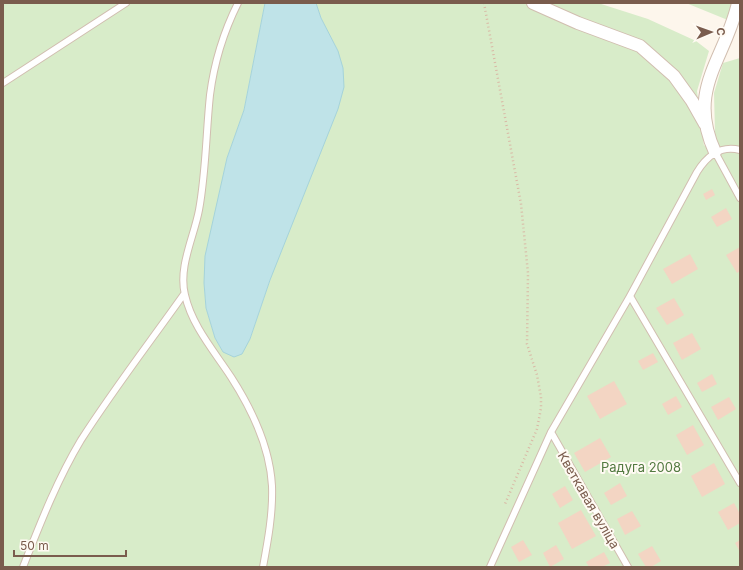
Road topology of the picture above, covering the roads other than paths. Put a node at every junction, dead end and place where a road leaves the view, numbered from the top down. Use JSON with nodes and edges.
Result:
{"nodes":[{"id":1,"x":126,"y":3,"type":"edge"},
{"id":2,"x":238,"y":3,"type":"edge"},
{"id":3,"x":533,"y":3,"type":"edge"},
{"id":4,"x":738,"y":3,"type":"edge"},
{"id":5,"x":3,"y":83,"type":"edge"},
{"id":6,"x":705,"y":124,"type":"junction"},
{"id":7,"x":740,"y":150,"type":"edge"},
{"id":8,"x":715,"y":152,"type":"junction"},
{"id":9,"x":740,"y":198,"type":"edge"},
{"id":10,"x":184,"y":294,"type":"junction"},
{"id":11,"x":630,"y":296,"type":"junction"},
{"id":12,"x":551,"y":432,"type":"junction"},
{"id":13,"x":740,"y":483,"type":"edge"},
{"id":14,"x":23,"y":567,"type":"edge"},
{"id":15,"x":263,"y":567,"type":"edge"},
{"id":16,"x":490,"y":567,"type":"edge"},
{"id":17,"x":628,"y":567,"type":"edge"}],
"edges":[{"from":1,"to":5,"type":"lane"},
{"from":2,"to":10,"type":"lane"},
{"from":3,"to":6,"type":"street"},
{"from":4,"to":6,"type":"street"},
{"from":6,"to":8,"type":"street"},
{"from":7,"to":8,"type":"lane"},
{"from":8,"to":9,"type":"lane"},
{"from":8,"to":11,"type":"lane"},
{"from":10,"to":14,"type":"lane"},
{"from":10,"to":15,"type":"lane"},
{"from":11,"to":12,"type":"lane"},
{"from":11,"to":13,"type":"lane"},
{"from":12,"to":16,"type":"lane"},
{"from":12,"to":17,"type":"lane","name":"Кветкавая вуліца"}]}
